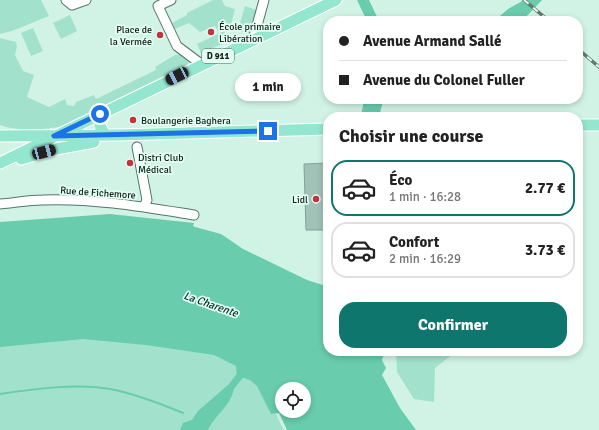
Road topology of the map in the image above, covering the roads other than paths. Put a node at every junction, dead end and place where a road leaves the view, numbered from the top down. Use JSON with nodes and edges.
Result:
{"nodes":[{"id":1,"x":86,"y":0,"type":"edge"},
{"id":2,"x":171,"y":0,"type":"edge"},
{"id":3,"x":264,"y":0,"type":"edge"},
{"id":4,"x":336,"y":0,"type":"edge"},
{"id":5,"x":68,"y":2,"type":"edge"},
{"id":6,"x":253,"y":40,"type":"junction"},
{"id":7,"x":201,"y":64,"type":"junction"},
{"id":8,"x":100,"y":114,"type":"junction"},
{"id":9,"x":583,"y":125,"type":"edge"},
{"id":10,"x":599,"y":125,"type":"edge"},
{"id":11,"x":323,"y":129,"type":"edge"},
{"id":12,"x":106,"y":135,"type":"junction"},
{"id":13,"x":119,"y":135,"type":"junction"},
{"id":14,"x":0,"y":136,"type":"edge"},
{"id":15,"x":54,"y":136,"type":"junction"},
{"id":16,"x":137,"y":147,"type":"dead end"},
{"id":17,"x":0,"y":163,"type":"edge"},
{"id":18,"x":0,"y":166,"type":"edge"},
{"id":19,"x":0,"y":204,"type":"edge"},
{"id":20,"x":144,"y":207,"type":"junction"},
{"id":21,"x":194,"y":215,"type":"dead end"}],
"edges":[{"from":1,"to":5,"type":"street"},
{"from":2,"to":7,"type":"street"},
{"from":3,"to":6,"type":"street"},
{"from":4,"to":6,"type":"main road","number":"D 911"},
{"from":6,"to":7,"type":"main road","number":"D 911"},
{"from":7,"to":8,"type":"main road","number":"D 911"},
{"from":8,"to":12,"type":"main road"},
{"from":8,"to":15,"type":"main road"},
{"from":9,"to":10,"type":"main road"},
{"from":11,"to":13,"type":"main road"},
{"from":12,"to":13,"type":"main road"},
{"from":12,"to":15,"type":"main road"},
{"from":13,"to":18,"type":"main road"},
{"from":14,"to":15,"type":"main road"},
{"from":15,"to":17,"type":"main road"},
{"from":16,"to":20,"type":"street"},
{"from":19,"to":20,"type":"street","name":"Rue de Fichemore"},
{"from":20,"to":21,"type":"street","name":"Rue de Fichemore"}]}
